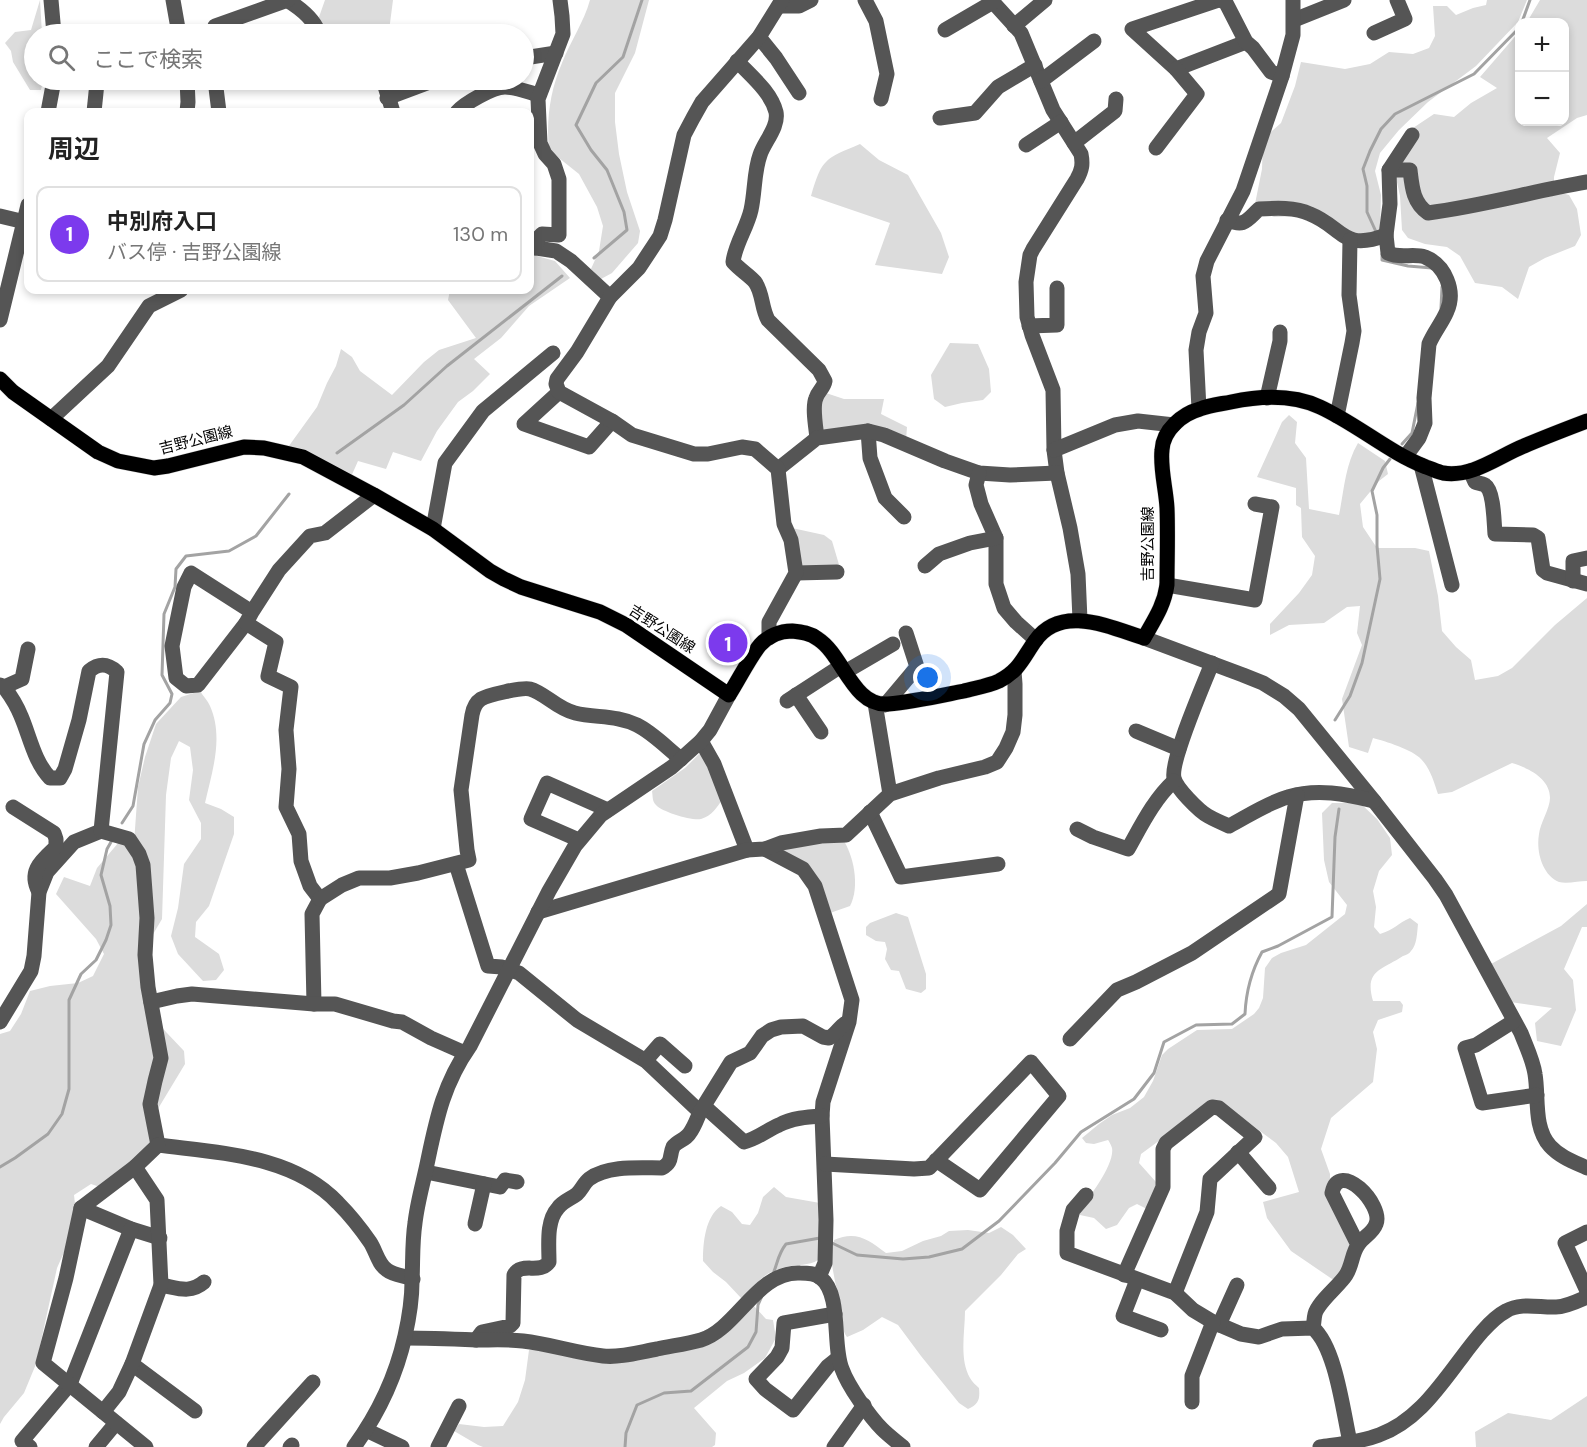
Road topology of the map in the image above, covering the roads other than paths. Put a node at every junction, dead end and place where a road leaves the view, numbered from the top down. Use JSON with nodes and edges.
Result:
{"nodes":[{"id":1,"x":51,"y":0,"type":"edge"},
{"id":2,"x":173,"y":0,"type":"edge"},
{"id":3,"x":287,"y":0,"type":"edge"},
{"id":4,"x":560,"y":0,"type":"edge"},
{"id":5,"x":811,"y":0,"type":"edge"},
{"id":6,"x":865,"y":0,"type":"edge"},
{"id":7,"x":1045,"y":0,"type":"edge"},
{"id":8,"x":1220,"y":0,"type":"edge"},
{"id":9,"x":1293,"y":0,"type":"edge"},
{"id":10,"x":1344,"y":0,"type":"edge"},
{"id":11,"x":1397,"y":0,"type":"edge"},
{"id":12,"x":992,"y":1,"type":"edge"},
{"id":13,"x":781,"y":3,"type":"edge"},
{"id":14,"x":1294,"y":20,"type":"junction"},
{"id":15,"x":53,"y":24,"type":"edge"},
{"id":16,"x":177,"y":24,"type":"edge"},
{"id":17,"x":221,"y":24,"type":"edge"},
{"id":18,"x":314,"y":24,"type":"edge"},
{"id":19,"x":1014,"y":26,"type":"junction"},
{"id":20,"x":945,"y":30,"type":"dead end"},
{"id":21,"x":1374,"y":33,"type":"dead end"},
{"id":22,"x":759,"y":37,"type":"junction"},
{"id":23,"x":1094,"y":41,"type":"dead end"},
{"id":24,"x":1246,"y":42,"type":"junction"},
{"id":25,"x":556,"y":53,"type":"junction"},
{"id":26,"x":534,"y":56,"type":"edge"},
{"id":27,"x":737,"y":61,"type":"junction"},
{"id":28,"x":1035,"y":65,"type":"junction"},
{"id":29,"x":1176,"y":69,"type":"junction"},
{"id":30,"x":1282,"y":76,"type":"junction"},
{"id":31,"x":1041,"y":81,"type":"junction"},
{"id":32,"x":53,"y":90,"type":"edge"},
{"id":33,"x":96,"y":90,"type":"edge"},
{"id":34,"x":187,"y":90,"type":"edge"},
{"id":35,"x":216,"y":90,"type":"edge"},
{"id":36,"x":385,"y":90,"type":"edge"},
{"id":37,"x":408,"y":90,"type":"edge"},
{"id":38,"x":494,"y":90,"type":"edge"},
{"id":39,"x":518,"y":90,"type":"edge"},
{"id":40,"x":799,"y":93,"type":"dead end"},
{"id":41,"x":539,"y":95,"type":"junction"},
{"id":42,"x":387,"y":98,"type":"junction"},
{"id":43,"x":881,"y":99,"type":"dead end"},
{"id":44,"x":1116,"y":99,"type":"dead end"},
{"id":45,"x":52,"y":108,"type":"edge"},
{"id":46,"x":94,"y":108,"type":"edge"},
{"id":47,"x":187,"y":108,"type":"edge"},
{"id":48,"x":218,"y":108,"type":"edge"},
{"id":49,"x":391,"y":108,"type":"edge"},
{"id":50,"x":461,"y":108,"type":"edge"},
{"id":51,"x":940,"y":118,"type":"dead end"},
{"id":52,"x":1061,"y":122,"type":"junction"},
{"id":53,"x":1412,"y":135,"type":"dead end"},
{"id":54,"x":1074,"y":143,"type":"junction"},
{"id":55,"x":1026,"y":145,"type":"dead end"},
{"id":56,"x":1156,"y":148,"type":"dead end"},
{"id":57,"x":1389,"y":170,"type":"junction"},
{"id":58,"x":1587,"y":182,"type":"edge"},
{"id":59,"x":0,"y":216,"type":"edge"},
{"id":60,"x":1227,"y":220,"type":"junction"},
{"id":61,"x":24,"y":222,"type":"edge"},
{"id":62,"x":24,"y":226,"type":"edge"},
{"id":63,"x":1379,"y":238,"type":"junction"},
{"id":64,"x":1350,"y":240,"type":"junction"},
{"id":65,"x":534,"y":244,"type":"edge"},
{"id":66,"x":534,"y":247,"type":"edge"},
{"id":67,"x":1057,"y":288,"type":"dead end"},
{"id":68,"x":173,"y":294,"type":"edge"},
{"id":69,"x":610,"y":297,"type":"junction"},
{"id":70,"x":0,"y":320,"type":"edge"},
{"id":71,"x":1029,"y":326,"type":"junction"},
{"id":72,"x":1285,"y":334,"type":"dead end"},
{"id":73,"x":553,"y":353,"type":"dead end"},
{"id":74,"x":0,"y":379,"type":"edge"},
{"id":75,"x":559,"y":392,"type":"junction"},
{"id":76,"x":1272,"y":398,"type":"junction"},
{"id":77,"x":1199,"y":409,"type":"junction"},
{"id":78,"x":1337,"y":416,"type":"junction"},
{"id":79,"x":51,"y":419,"type":"junction"},
{"id":80,"x":612,"y":421,"type":"junction"},
{"id":81,"x":1587,"y":421,"type":"edge"},
{"id":82,"x":1174,"y":425,"type":"junction"},
{"id":83,"x":868,"y":431,"type":"junction"},
{"id":84,"x":817,"y":438,"type":"junction"},
{"id":85,"x":1054,"y":450,"type":"junction"},
{"id":86,"x":1405,"y":458,"type":"junction"},
{"id":87,"x":1421,"y":465,"type":"junction"},
{"id":88,"x":778,"y":469,"type":"junction"},
{"id":89,"x":1470,"y":471,"type":"junction"},
{"id":90,"x":1057,"y":472,"type":"junction"},
{"id":91,"x":979,"y":473,"type":"junction"},
{"id":92,"x":374,"y":495,"type":"junction"},
{"id":93,"x":1256,"y":504,"type":"dead end"},
{"id":94,"x":904,"y":517,"type":"dead end"},
{"id":95,"x":433,"y":529,"type":"junction"},
{"id":96,"x":996,"y":538,"type":"junction"},
{"id":97,"x":1587,"y":558,"type":"edge"},
{"id":98,"x":925,"y":566,"type":"dead end"},
{"id":99,"x":837,"y":572,"type":"dead end"},
{"id":100,"x":796,"y":573,"type":"junction"},
{"id":101,"x":1580,"y":582,"type":"edge"},
{"id":102,"x":1167,"y":585,"type":"junction"},
{"id":103,"x":1452,"y":585,"type":"dead end"},
{"id":104,"x":249,"y":618,"type":"junction"},
{"id":105,"x":1080,"y":620,"type":"junction"},
{"id":106,"x":906,"y":633,"type":"dead end"},
{"id":107,"x":769,"y":638,"type":"junction"},
{"id":108,"x":1144,"y":638,"type":"junction"},
{"id":109,"x":1036,"y":640,"type":"junction"},
{"id":110,"x":893,"y":644,"type":"dead end"},
{"id":111,"x":28,"y":649,"type":"dead end"},
{"id":112,"x":1212,"y":663,"type":"junction"},
{"id":113,"x":843,"y":669,"type":"junction"},
{"id":114,"x":1014,"y":671,"type":"junction"},
{"id":115,"x":2,"y":686,"type":"edge"},
{"id":116,"x":729,"y":695,"type":"junction"},
{"id":117,"x":880,"y":704,"type":"junction"},
{"id":118,"x":1136,"y":731,"type":"dead end"},
{"id":119,"x":821,"y":732,"type":"dead end"},
{"id":120,"x":701,"y":741,"type":"junction"},
{"id":121,"x":1179,"y":749,"type":"junction"},
{"id":122,"x":681,"y":759,"type":"junction"},
{"id":123,"x":1174,"y":782,"type":"junction"},
{"id":124,"x":890,"y":794,"type":"junction"},
{"id":125,"x":1297,"y":795,"type":"junction"},
{"id":126,"x":1374,"y":801,"type":"junction"},
{"id":127,"x":13,"y":807,"type":"dead end"},
{"id":128,"x":608,"y":810,"type":"junction"},
{"id":129,"x":870,"y":812,"type":"junction"},
{"id":130,"x":1077,"y":829,"type":"dead end"},
{"id":131,"x":101,"y":831,"type":"junction"},
{"id":132,"x":579,"y":840,"type":"junction"},
{"id":133,"x":765,"y":849,"type":"junction"},
{"id":134,"x":747,"y":850,"type":"junction"},
{"id":135,"x":456,"y":864,"type":"junction"},
{"id":136,"x":998,"y":864,"type":"dead end"},
{"id":137,"x":39,"y":892,"type":"junction"},
{"id":138,"x":320,"y":899,"type":"junction"},
{"id":139,"x":538,"y":912,"type":"junction"},
{"id":140,"x":510,"y":969,"type":"junction"},
{"id":141,"x":6,"y":999,"type":"edge"},
{"id":142,"x":151,"y":1002,"type":"junction"},
{"id":143,"x":314,"y":1004,"type":"junction"},
{"id":144,"x":1514,"y":1020,"type":"junction"},
{"id":145,"x":0,"y":1022,"type":"edge"},
{"id":146,"x":849,"y":1022,"type":"junction"},
{"id":147,"x":1070,"y":1039,"type":"dead end"},
{"id":148,"x":465,"y":1053,"type":"junction"},
{"id":149,"x":646,"y":1060,"type":"junction"},
{"id":150,"x":685,"y":1066,"type":"dead end"},
{"id":151,"x":1537,"y":1095,"type":"junction"},
{"id":152,"x":702,"y":1109,"type":"junction"},
{"id":153,"x":822,"y":1116,"type":"junction"},
{"id":154,"x":158,"y":1145,"type":"junction"},
{"id":155,"x":1238,"y":1152,"type":"junction"},
{"id":156,"x":936,"y":1160,"type":"junction"},
{"id":157,"x":825,"y":1164,"type":"junction"},
{"id":158,"x":135,"y":1167,"type":"junction"},
{"id":159,"x":1587,"y":1168,"type":"edge"},
{"id":160,"x":426,"y":1172,"type":"junction"},
{"id":161,"x":517,"y":1182,"type":"dead end"},
{"id":162,"x":484,"y":1184,"type":"junction"},
{"id":163,"x":1269,"y":1188,"type":"dead end"},
{"id":164,"x":1086,"y":1195,"type":"dead end"},
{"id":165,"x":81,"y":1208,"type":"junction"},
{"id":166,"x":475,"y":1224,"type":"dead end"},
{"id":167,"x":131,"y":1229,"type":"junction"},
{"id":168,"x":1587,"y":1232,"type":"edge"},
{"id":169,"x":160,"y":1238,"type":"junction"},
{"id":170,"x":1358,"y":1245,"type":"dead end"},
{"id":171,"x":822,"y":1270,"type":"junction"},
{"id":172,"x":1131,"y":1277,"type":"junction"},
{"id":173,"x":413,"y":1279,"type":"junction"},
{"id":174,"x":204,"y":1282,"type":"dead end"},
{"id":175,"x":161,"y":1284,"type":"junction"},
{"id":176,"x":1237,"y":1285,"type":"dead end"},
{"id":177,"x":1587,"y":1291,"type":"edge"},
{"id":178,"x":1175,"y":1293,"type":"junction"},
{"id":179,"x":1587,"y":1297,"type":"edge"},
{"id":180,"x":835,"y":1314,"type":"junction"},
{"id":181,"x":1216,"y":1324,"type":"junction"},
{"id":182,"x":1313,"y":1328,"type":"junction"},
{"id":183,"x":1161,"y":1330,"type":"dead end"},
{"id":184,"x":405,"y":1338,"type":"junction"},
{"id":185,"x":476,"y":1340,"type":"junction"},
{"id":186,"x":838,"y":1358,"type":"junction"},
{"id":187,"x":132,"y":1364,"type":"junction"},
{"id":188,"x":313,"y":1382,"type":"dead end"},
{"id":189,"x":70,"y":1384,"type":"junction"},
{"id":190,"x":1192,"y":1402,"type":"dead end"},
{"id":191,"x":459,"y":1406,"type":"dead end"},
{"id":192,"x":864,"y":1406,"type":"junction"},
{"id":193,"x":195,"y":1411,"type":"dead end"},
{"id":194,"x":103,"y":1412,"type":"junction"},
{"id":195,"x":116,"y":1423,"type":"junction"},
{"id":196,"x":366,"y":1430,"type":"junction"},
{"id":197,"x":1350,"y":1442,"type":"junction"},
{"id":198,"x":30,"y":1447,"type":"edge"},
{"id":199,"x":96,"y":1447,"type":"edge"},
{"id":200,"x":146,"y":1447,"type":"edge"},
{"id":201,"x":255,"y":1447,"type":"edge"},
{"id":202,"x":354,"y":1447,"type":"edge"},
{"id":203,"x":402,"y":1447,"type":"edge"},
{"id":204,"x":438,"y":1447,"type":"edge"},
{"id":205,"x":834,"y":1447,"type":"edge"},
{"id":206,"x":903,"y":1447,"type":"edge"},
{"id":207,"x":1320,"y":1447,"type":"edge"}],
"edges":[{"from":1,"to":15,"type":"street"},
{"from":2,"to":16,"type":"street"},
{"from":3,"to":17,"type":"street"},
{"from":3,"to":18,"type":"street"},
{"from":4,"to":25,"type":"street"},
{"from":5,"to":13,"type":"street"},
{"from":6,"to":43,"type":"street"},
{"from":7,"to":19,"type":"street"},
{"from":8,"to":24,"type":"street"},
{"from":8,"to":29,"type":"street"},
{"from":9,"to":14,"type":"street"},
{"from":10,"to":14,"type":"street"},
{"from":11,"to":21,"type":"street"},
{"from":12,"to":19,"type":"street"},
{"from":12,"to":20,"type":"street"},
{"from":13,"to":22,"type":"street"},
{"from":14,"to":30,"type":"street"},
{"from":19,"to":28,"type":"street"},
{"from":22,"to":27,"type":"street"},
{"from":22,"to":40,"type":"street"},
{"from":23,"to":31,"type":"street"},
{"from":24,"to":29,"type":"street"},
{"from":24,"to":30,"type":"street"},
{"from":25,"to":26,"type":"street"},
{"from":25,"to":41,"type":"street"},
{"from":27,"to":69,"type":"street"},
{"from":27,"to":84,"type":"street"},
{"from":28,"to":31,"type":"street"},
{"from":28,"to":51,"type":"street"},
{"from":29,"to":56,"type":"street"},
{"from":30,"to":60,"type":"street"},
{"from":31,"to":52,"type":"street"},
{"from":32,"to":45,"type":"street"},
{"from":33,"to":46,"type":"street"},
{"from":34,"to":47,"type":"street"},
{"from":35,"to":48,"type":"street"},
{"from":36,"to":42,"type":"street"},
{"from":37,"to":42,"type":"street"},
{"from":38,"to":50,"type":"street"},
{"from":39,"to":41,"type":"street"},
{"from":41,"to":65,"type":"street"},
{"from":42,"to":49,"type":"street"},
{"from":44,"to":54,"type":"street"},
{"from":52,"to":54,"type":"street"},
{"from":52,"to":55,"type":"street"},
{"from":53,"to":57,"type":"street"},
{"from":54,"to":71,"type":"street"},
{"from":57,"to":58,"type":"street"},
{"from":57,"to":63,"type":"street"},
{"from":59,"to":61,"type":"street"},
{"from":60,"to":64,"type":"street"},
{"from":60,"to":77,"type":"street"},
{"from":62,"to":70,"type":"street"},
{"from":63,"to":64,"type":"street"},
{"from":63,"to":86,"type":"street"},
{"from":64,"to":78,"type":"street"},
{"from":66,"to":69,"type":"street"},
{"from":67,"to":71,"type":"street"},
{"from":68,"to":79,"type":"street"},
{"from":69,"to":75,"type":"street"},
{"from":71,"to":85,"type":"street"},
{"from":72,"to":76,"type":"street"},
{"from":73,"to":95,"type":"street"},
{"from":74,"to":79,"type":"main road","name":"吉野公園線"},
{"from":75,"to":80,"type":"street"},
{"from":75,"to":80,"type":"street"},
{"from":76,"to":77,"type":"main road"},
{"from":76,"to":78,"type":"main road"},
{"from":77,"to":82,"type":"main road"},
{"from":78,"to":86,"type":"main road"},
{"from":79,"to":92,"type":"main road","name":"吉野公園線"},
{"from":80,"to":88,"type":"street"},
{"from":81,"to":89,"type":"main road"},
{"from":82,"to":85,"type":"street"},
{"from":82,"to":102,"type":"main road","name":"吉野公園線"},
{"from":83,"to":84,"type":"street"},
{"from":83,"to":91,"type":"street"},
{"from":83,"to":94,"type":"street"},
{"from":84,"to":88,"type":"street"},
{"from":85,"to":90,"type":"street"},
{"from":86,"to":87,"type":"main road"},
{"from":87,"to":89,"type":"main road"},
{"from":87,"to":103,"type":"street"},
{"from":88,"to":100,"type":"street"},
{"from":89,"to":101,"type":"street"},
{"from":90,"to":91,"type":"street"},
{"from":90,"to":105,"type":"street"},
{"from":91,"to":96,"type":"street"},
{"from":92,"to":95,"type":"main road","name":"吉野公園線"},
{"from":92,"to":104,"type":"street"},
{"from":93,"to":102,"type":"street"},
{"from":95,"to":116,"type":"main road","name":"吉野公園線"},
{"from":96,"to":98,"type":"street"},
{"from":96,"to":109,"type":"street"},
{"from":97,"to":101,"type":"street"},
{"from":99,"to":100,"type":"street"},
{"from":100,"to":107,"type":"street"},
{"from":102,"to":108,"type":"main road","name":"吉野公園線"},
{"from":104,"to":104,"type":"street"},
{"from":104,"to":138,"type":"street"},
{"from":105,"to":108,"type":"main road"},
{"from":105,"to":109,"type":"main road"},
{"from":106,"to":117,"type":"street"},
{"from":107,"to":113,"type":"main road"},
{"from":107,"to":116,"type":"main road"},
{"from":108,"to":112,"type":"street"},
{"from":109,"to":114,"type":"main road"},
{"from":110,"to":113,"type":"street"},
{"from":111,"to":115,"type":"street"},
{"from":112,"to":121,"type":"street"},
{"from":112,"to":126,"type":"street"},
{"from":113,"to":117,"type":"main road"},
{"from":113,"to":119,"type":"street"},
{"from":114,"to":117,"type":"main road"},
{"from":114,"to":124,"type":"street"},
{"from":115,"to":131,"type":"street"},
{"from":116,"to":120,"type":"street"},
{"from":117,"to":124,"type":"street"},
{"from":118,"to":121,"type":"street"},
{"from":120,"to":122,"type":"street"},
{"from":120,"to":134,"type":"street"},
{"from":121,"to":123,"type":"street"},
{"from":122,"to":128,"type":"street"},
{"from":122,"to":135,"type":"street"},
{"from":123,"to":125,"type":"street"},
{"from":123,"to":130,"type":"street"},
{"from":124,"to":129,"type":"street"},
{"from":125,"to":126,"type":"street"},
{"from":125,"to":147,"type":"street"},
{"from":126,"to":144,"type":"street"},
{"from":127,"to":137,"type":"street"},
{"from":128,"to":132,"type":"street"},
{"from":128,"to":132,"type":"street"},
{"from":129,"to":133,"type":"street"},
{"from":129,"to":136,"type":"street"},
{"from":131,"to":137,"type":"street"},
{"from":131,"to":142,"type":"street"},
{"from":132,"to":139,"type":"street"},
{"from":133,"to":134,"type":"street"},
{"from":133,"to":146,"type":"street"},
{"from":134,"to":139,"type":"street"},
{"from":135,"to":138,"type":"street"},
{"from":135,"to":140,"type":"street"},
{"from":137,"to":141,"type":"street"},
{"from":138,"to":143,"type":"street"},
{"from":139,"to":140,"type":"street"},
{"from":140,"to":148,"type":"street"},
{"from":140,"to":149,"type":"street"},
{"from":141,"to":145,"type":"street"},
{"from":142,"to":143,"type":"street"},
{"from":142,"to":154,"type":"street"},
{"from":143,"to":148,"type":"street"},
{"from":144,"to":151,"type":"street"},
{"from":144,"to":151,"type":"street"},
{"from":146,"to":152,"type":"street"},
{"from":146,"to":153,"type":"street"},
{"from":148,"to":160,"type":"street"},
{"from":149,"to":150,"type":"street"},
{"from":149,"to":152,"type":"street"},
{"from":151,"to":159,"type":"street"},
{"from":152,"to":153,"type":"street"},
{"from":152,"to":185,"type":"street"},
{"from":153,"to":157,"type":"street"},
{"from":154,"to":158,"type":"street"},
{"from":154,"to":173,"type":"street"},
{"from":155,"to":163,"type":"street"},
{"from":155,"to":172,"type":"street"},
{"from":155,"to":178,"type":"street"},
{"from":156,"to":156,"type":"street"},
{"from":156,"to":157,"type":"street"},
{"from":157,"to":171,"type":"street"},
{"from":158,"to":165,"type":"street"},
{"from":158,"to":169,"type":"street"},
{"from":160,"to":162,"type":"street"},
{"from":160,"to":173,"type":"street"},
{"from":161,"to":162,"type":"street"},
{"from":162,"to":166,"type":"street"},
{"from":164,"to":172,"type":"street"},
{"from":165,"to":167,"type":"street"},
{"from":165,"to":189,"type":"street"},
{"from":167,"to":169,"type":"street"},
{"from":167,"to":189,"type":"street"},
{"from":168,"to":177,"type":"street"},
{"from":169,"to":175,"type":"street"},
{"from":170,"to":182,"type":"street"},
{"from":171,"to":180,"type":"street"},
{"from":171,"to":185,"type":"street"},
{"from":172,"to":178,"type":"street"},
{"from":172,"to":183,"type":"street"},
{"from":173,"to":184,"type":"street"},
{"from":174,"to":175,"type":"street"},
{"from":175,"to":187,"type":"street"},
{"from":176,"to":181,"type":"street"},
{"from":178,"to":181,"type":"street"},
{"from":179,"to":197,"type":"street"},
{"from":180,"to":186,"type":"street"},
{"from":180,"to":186,"type":"street"},
{"from":181,"to":182,"type":"street"},
{"from":181,"to":190,"type":"street"},
{"from":182,"to":197,"type":"street"},
{"from":184,"to":185,"type":"street"},
{"from":184,"to":196,"type":"street"},
{"from":186,"to":192,"type":"street"},
{"from":187,"to":193,"type":"street"},
{"from":187,"to":194,"type":"street"},
{"from":188,"to":201,"type":"street"},
{"from":189,"to":194,"type":"street"},
{"from":189,"to":198,"type":"street"},
{"from":191,"to":204,"type":"street"},
{"from":192,"to":205,"type":"street"},
{"from":192,"to":206,"type":"street"},
{"from":194,"to":195,"type":"street"},
{"from":195,"to":199,"type":"street"},
{"from":195,"to":200,"type":"street"},
{"from":196,"to":202,"type":"street"},
{"from":196,"to":203,"type":"street"},
{"from":197,"to":207,"type":"street"}]}
